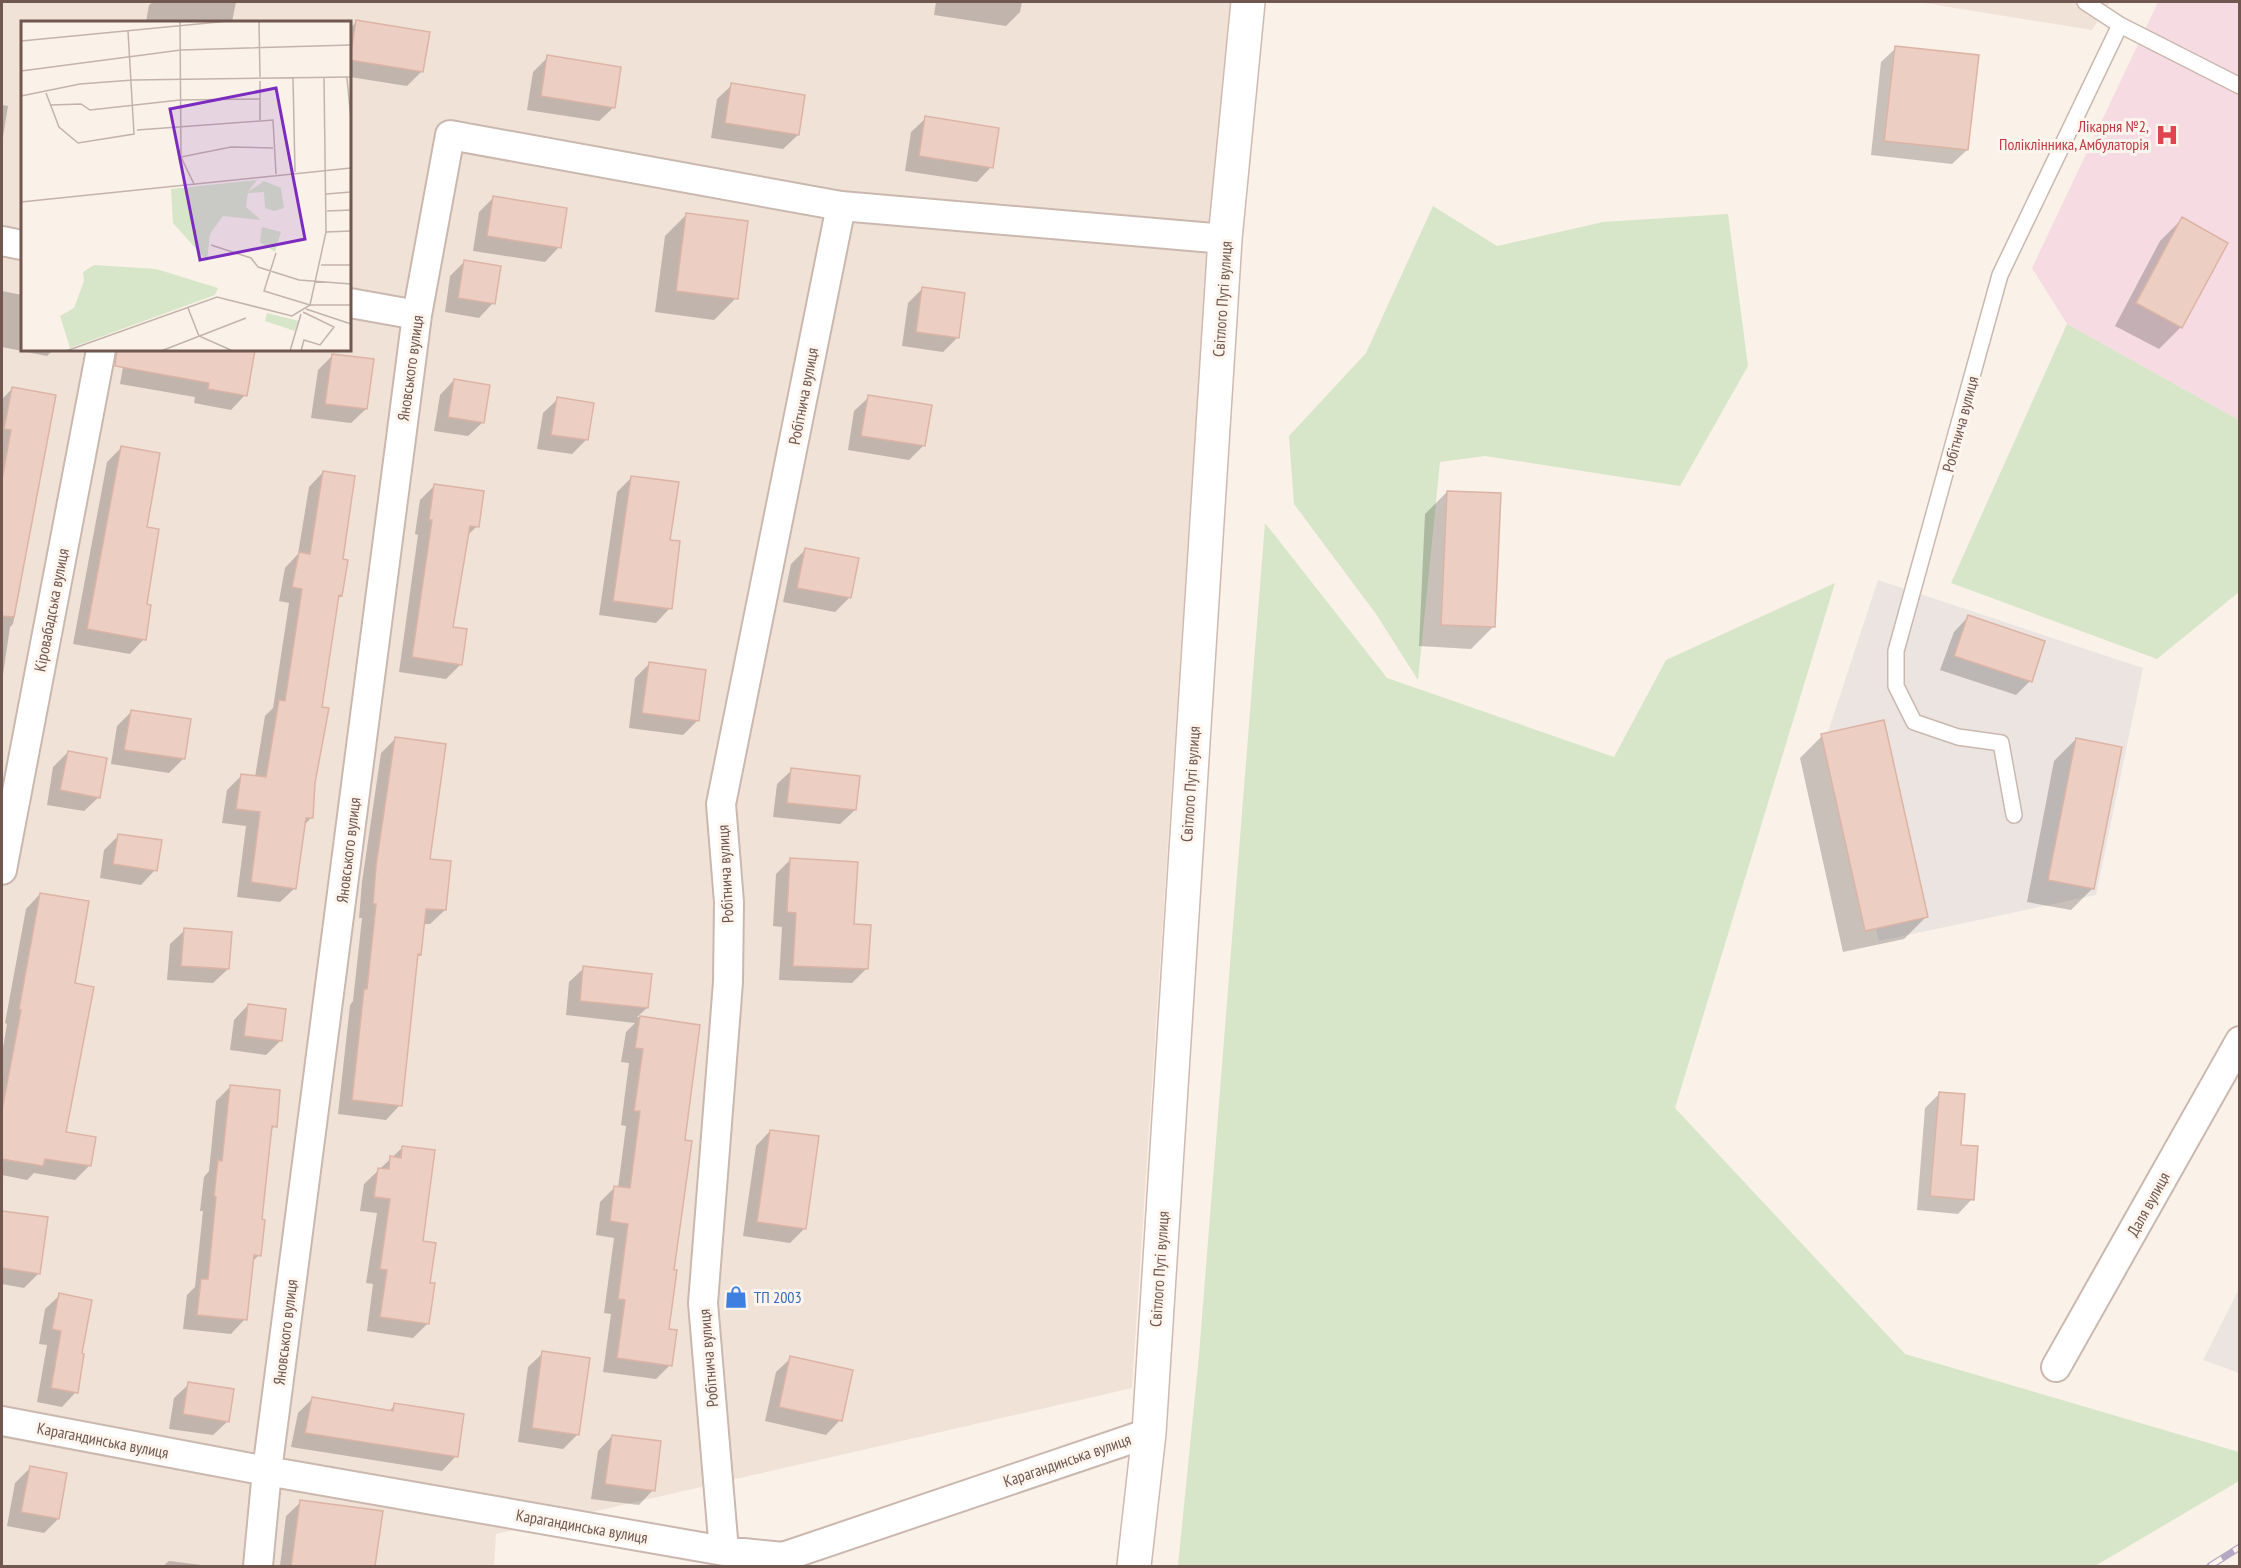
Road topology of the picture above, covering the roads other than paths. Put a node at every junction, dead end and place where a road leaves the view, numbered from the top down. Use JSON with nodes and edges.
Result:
{"nodes":[{"id":1,"x":1248,"y":2,"type":"edge"},
{"id":2,"x":2085,"y":2,"type":"edge"},
{"id":3,"x":2120,"y":25,"type":"junction"},
{"id":4,"x":2240,"y":86,"type":"edge"},
{"id":5,"x":841,"y":206,"type":"junction"},
{"id":6,"x":1225,"y":239,"type":"junction"},
{"id":7,"x":2,"y":241,"type":"edge"},
{"id":8,"x":21,"y":244,"type":"edge"},
{"id":9,"x":351,"y":303,"type":"edge"},
{"id":10,"x":417,"y":315,"type":"junction"},
{"id":11,"x":101,"y":351,"type":"edge"},
{"id":12,"x":2014,"y":815,"type":"dead end"},
{"id":13,"x":2,"y":870,"type":"edge"},
{"id":14,"x":2240,"y":1041,"type":"edge"},
{"id":15,"x":2056,"y":1367,"type":"dead end"},
{"id":16,"x":2,"y":1421,"type":"edge"},
{"id":17,"x":1149,"y":1433,"type":"junction"},
{"id":18,"x":267,"y":1471,"type":"junction"},
{"id":19,"x":724,"y":1551,"type":"junction"},
{"id":20,"x":258,"y":1566,"type":"edge"},
{"id":21,"x":1134,"y":1566,"type":"edge"}],
"edges":[{"from":1,"to":6,"type":"main road","name":"Світлого Путі вулиця"},
{"from":2,"to":3,"type":"lane"},
{"from":3,"to":4,"type":"lane"},
{"from":3,"to":12,"type":"lane","name":"Робітнича вулиця"},
{"from":5,"to":6,"type":"street"},
{"from":5,"to":10,"type":"street","name":"Яновського вулиця"},
{"from":5,"to":19,"type":"street","name":"Робітнича вулиця"},
{"from":6,"to":17,"type":"main road","name":"Світлого Путі вулиця"},
{"from":7,"to":8,"type":"street"},
{"from":9,"to":10,"type":"street"},
{"from":10,"to":18,"type":"street","name":"Яновського вулиця"},
{"from":11,"to":13,"type":"street","name":"Кіровабадська вулиця"},
{"from":14,"to":15,"type":"street","name":"Даля вулиця"},
{"from":16,"to":18,"type":"street","name":"Карагандинська вулиця"},
{"from":17,"to":19,"type":"street","name":"Карагандинська вулиця"},
{"from":17,"to":21,"type":"main road","name":"Світлого Путі вулиця"},
{"from":18,"to":19,"type":"street","name":"Карагандинська вулиця"},
{"from":18,"to":20,"type":"street","name":"Яновського вулиця"}]}
